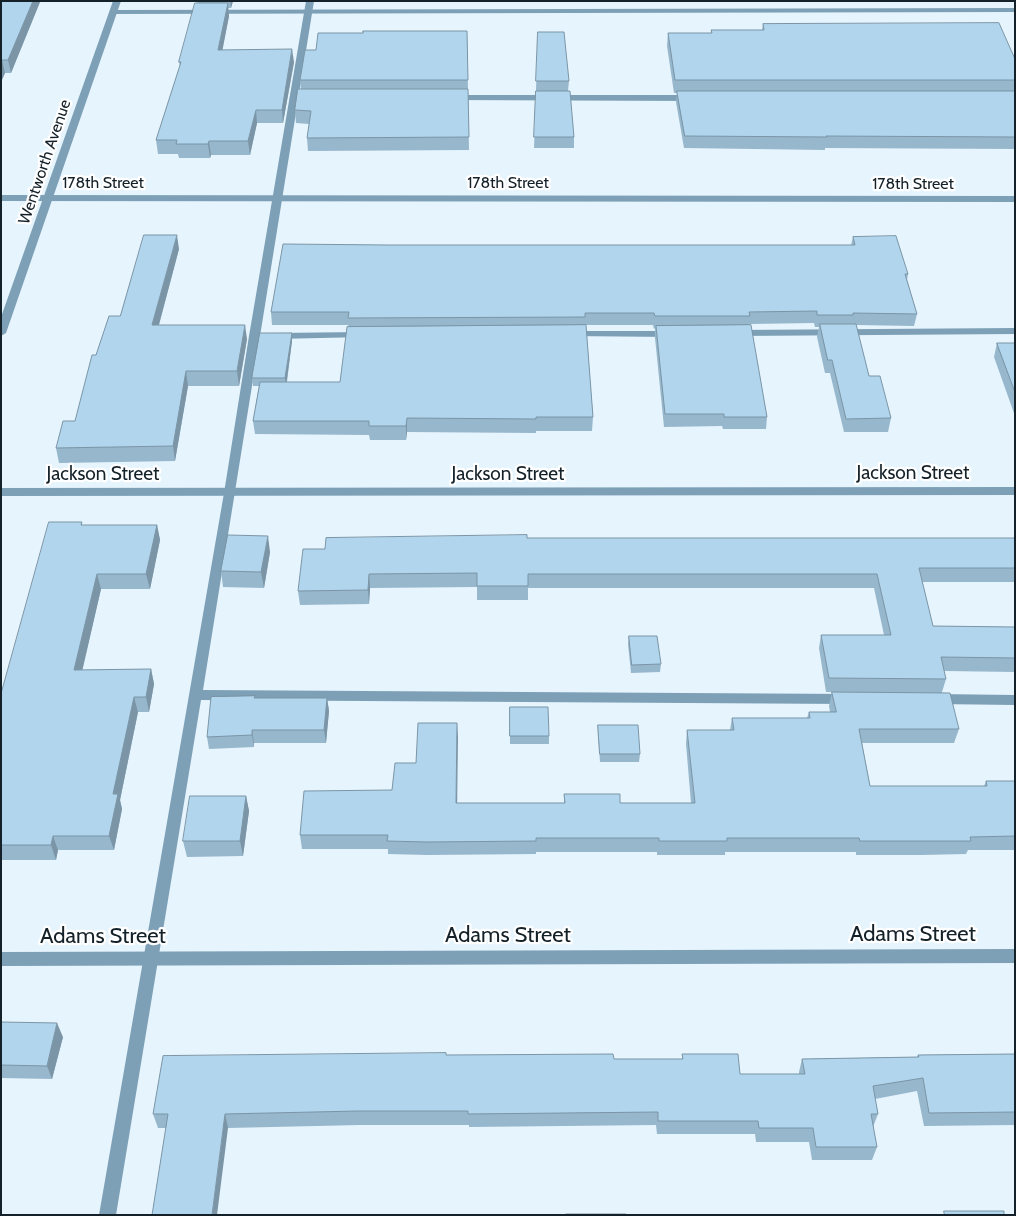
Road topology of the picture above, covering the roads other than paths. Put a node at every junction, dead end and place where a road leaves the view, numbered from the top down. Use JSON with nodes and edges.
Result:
{"nodes":[{"id":1,"x":117,"y":1,"type":"edge"},
{"id":2,"x":309,"y":6,"type":"edge"},
{"id":3,"x":1015,"y":10,"type":"edge"},
{"id":4,"x":114,"y":12,"type":"junction"},
{"id":5,"x":442,"y":98,"type":"edge"},
{"id":6,"x":699,"y":98,"type":"edge"},
{"id":7,"x":1,"y":198,"type":"edge"},
{"id":8,"x":49,"y":198,"type":"junction"},
{"id":9,"x":277,"y":198,"type":"junction"},
{"id":10,"x":1015,"y":199,"type":"edge"},
{"id":11,"x":1015,"y":331,"type":"edge"},
{"id":12,"x":1,"y":333,"type":"edge"},
{"id":13,"x":728,"y":333,"type":"edge"},
{"id":14,"x":560,"y":334,"type":"edge"},
{"id":15,"x":679,"y":334,"type":"edge"},
{"id":16,"x":372,"y":335,"type":"edge"},
{"id":17,"x":254,"y":336,"type":"junction"},
{"id":18,"x":1015,"y":491,"type":"edge"},
{"id":19,"x":1,"y":492,"type":"edge"},
{"id":20,"x":230,"y":493,"type":"junction"},
{"id":21,"x":196,"y":695,"type":"junction"},
{"id":22,"x":865,"y":699,"type":"edge"},
{"id":23,"x":925,"y":699,"type":"edge"},
{"id":24,"x":1015,"y":700,"type":"edge"},
{"id":25,"x":1015,"y":956,"type":"edge"},
{"id":26,"x":151,"y":958,"type":"junction"},
{"id":27,"x":1,"y":959,"type":"edge"},
{"id":28,"x":107,"y":1215,"type":"edge"}],
"edges":[{"from":1,"to":4,"type":"street","name":"Wentworth Avenue"},
{"from":2,"to":3,"type":"street"},
{"from":2,"to":4,"type":"street"},
{"from":2,"to":9,"type":"street"},
{"from":4,"to":8,"type":"street","name":"Wentworth Avenue"},
{"from":5,"to":6,"type":"street"},
{"from":7,"to":8,"type":"street","name":"178th Street"},
{"from":8,"to":9,"type":"street","name":"178th Street"},
{"from":8,"to":12,"type":"street","name":"Wentworth Avenue"},
{"from":9,"to":10,"type":"street","name":"178th Street"},
{"from":9,"to":17,"type":"street"},
{"from":11,"to":13,"type":"street"},
{"from":14,"to":15,"type":"street"},
{"from":16,"to":17,"type":"street"},
{"from":17,"to":20,"type":"street"},
{"from":18,"to":20,"type":"street","name":"Jackson Street"},
{"from":19,"to":20,"type":"street","name":"Jackson Street"},
{"from":20,"to":21,"type":"street"},
{"from":21,"to":22,"type":"street"},
{"from":21,"to":26,"type":"street"},
{"from":23,"to":24,"type":"street"},
{"from":25,"to":26,"type":"street","name":"Adams Street"},
{"from":26,"to":27,"type":"street","name":"Adams Street"},
{"from":26,"to":28,"type":"street"}]}
